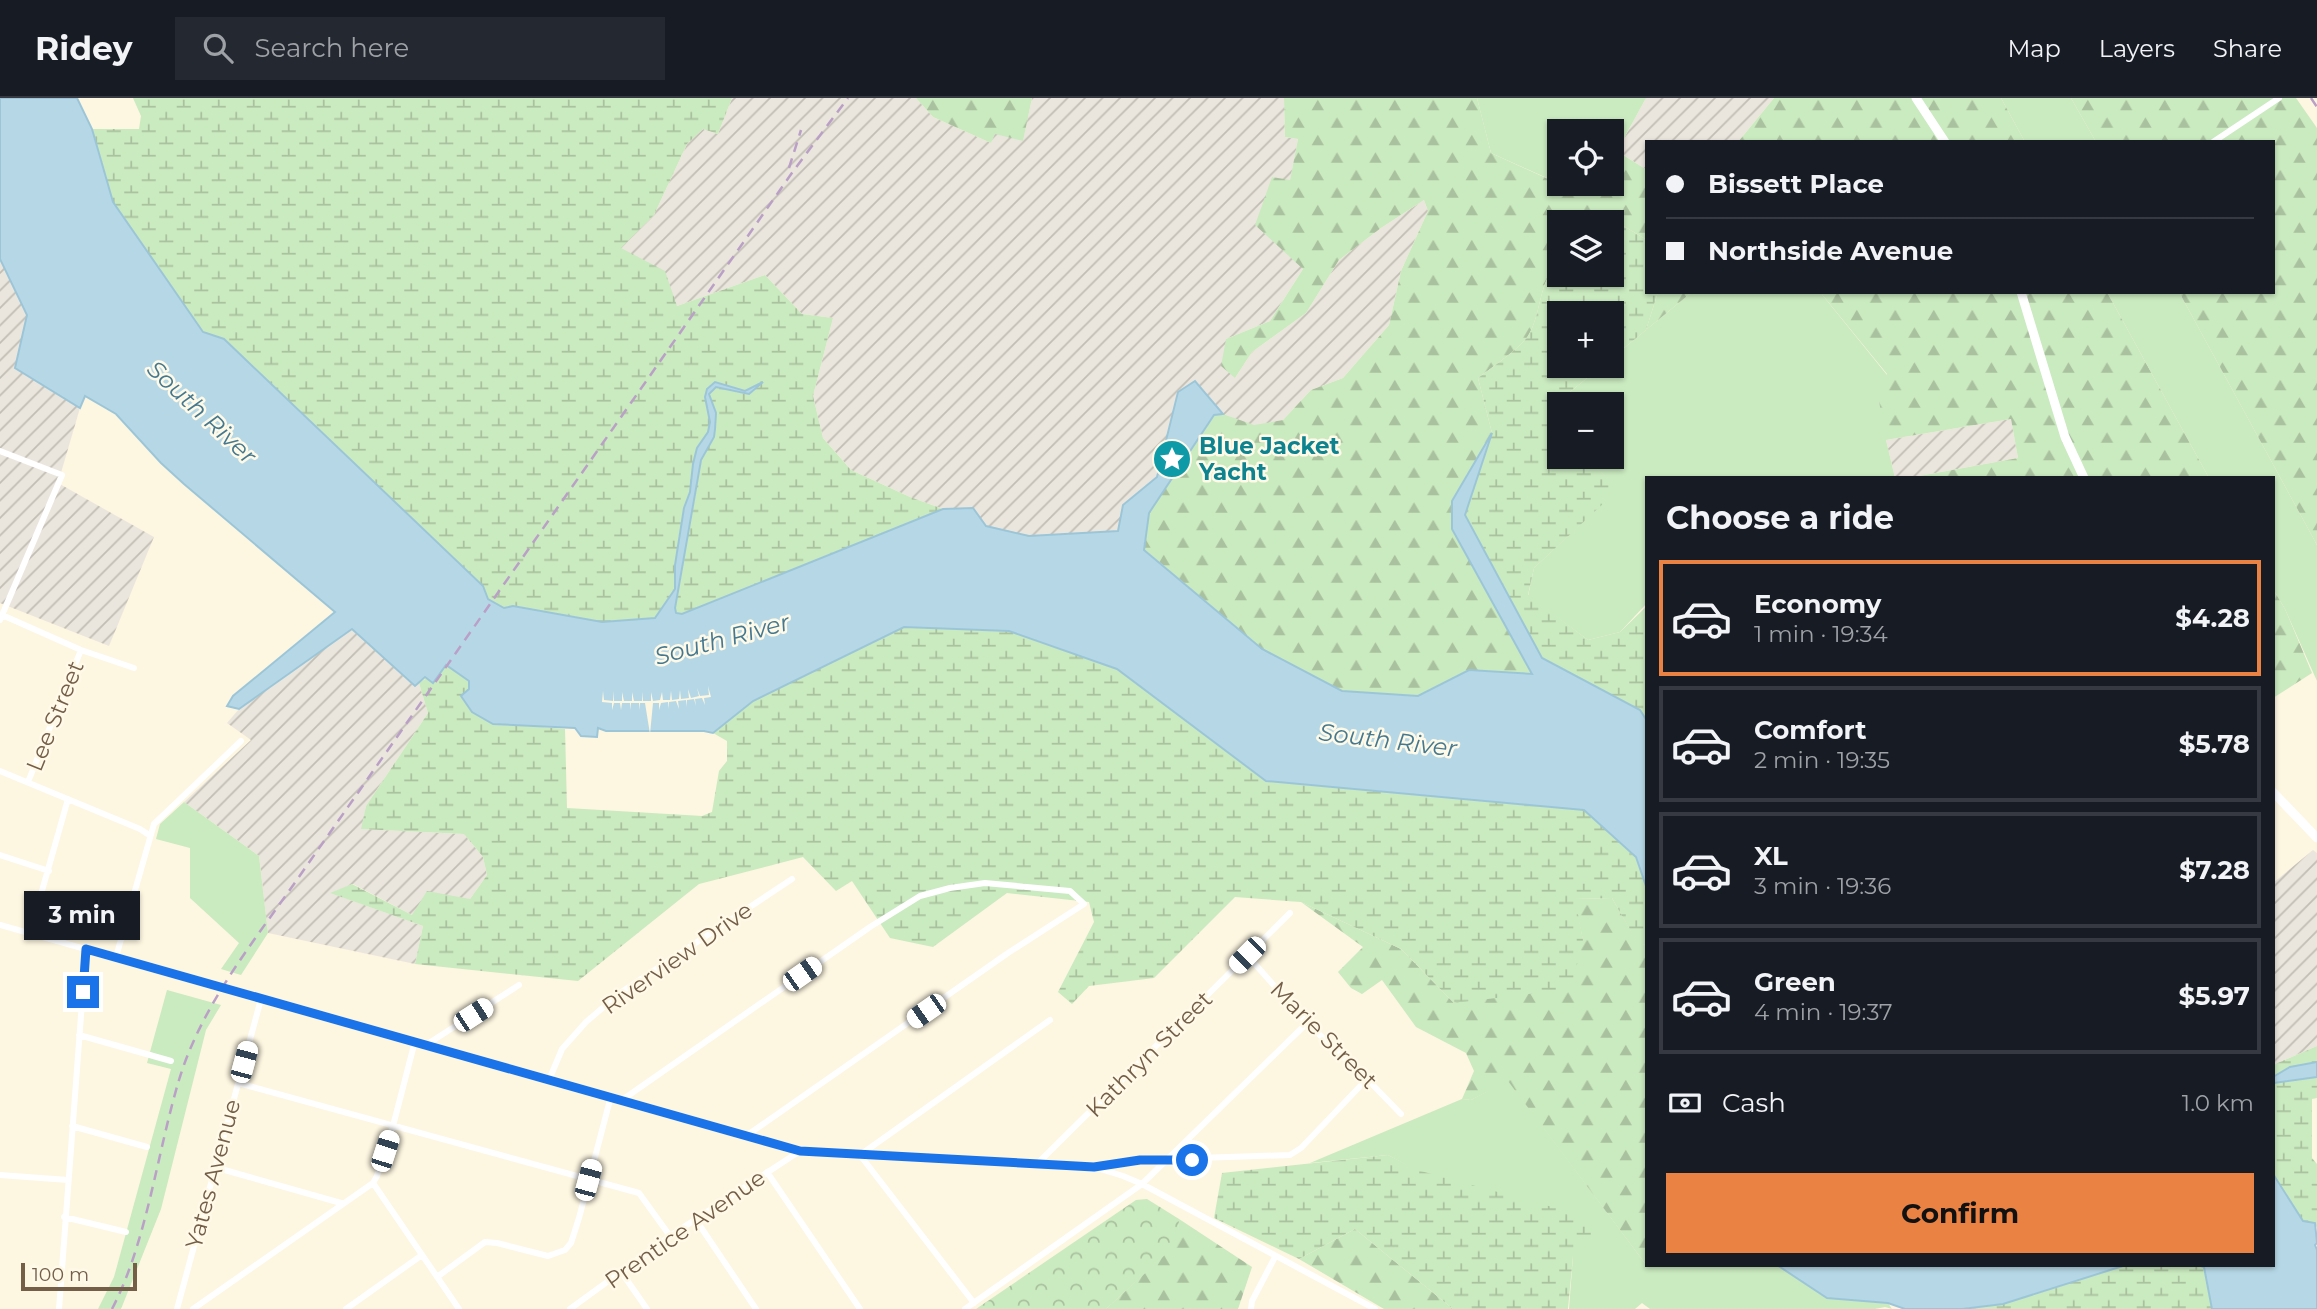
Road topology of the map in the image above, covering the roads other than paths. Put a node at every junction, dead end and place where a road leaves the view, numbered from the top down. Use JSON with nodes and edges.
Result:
{"nodes":[{"id":1,"x":1916,"y":98,"type":"edge"},
{"id":2,"x":2279,"y":98,"type":"edge"},
{"id":3,"x":1944,"y":140,"type":"edge"},
{"id":4,"x":2216,"y":140,"type":"edge"},
{"id":5,"x":2022,"y":294,"type":"edge"},
{"id":6,"x":0,"y":451,"type":"edge"},
{"id":7,"x":2083,"y":476,"type":"edge"},
{"id":8,"x":1,"y":618,"type":"edge"},
{"id":9,"x":81,"y":650,"type":"junction"},
{"id":10,"x":134,"y":668,"type":"dead end"},
{"id":11,"x":242,"y":741,"type":"dead end"},
{"id":12,"x":0,"y":771,"type":"edge"},
{"id":13,"x":28,"y":782,"type":"junction"},
{"id":14,"x":2275,"y":794,"type":"edge"},
{"id":15,"x":68,"y":799,"type":"junction"},
{"id":16,"x":149,"y":835,"type":"junction"},
{"id":17,"x":2317,"y":838,"type":"edge"},
{"id":18,"x":0,"y":855,"type":"edge"},
{"id":19,"x":49,"y":871,"type":"junction"},
{"id":20,"x":792,"y":879,"type":"dead end"},
{"id":21,"x":1290,"y":913,"type":"dead end"},
{"id":22,"x":0,"y":927,"type":"edge"},
{"id":23,"x":30,"y":933,"type":"junction"},
{"id":24,"x":86,"y":949,"type":"junction"},
{"id":25,"x":1247,"y":955,"type":"junction"},
{"id":26,"x":116,"y":957,"type":"junction"},
{"id":27,"x":519,"y":985,"type":"dead end"},
{"id":28,"x":261,"y":999,"type":"junction"},
{"id":29,"x":1050,"y":1020,"type":"dead end"},
{"id":30,"x":1307,"y":1023,"type":"junction"},
{"id":31,"x":79,"y":1035,"type":"junction"},
{"id":32,"x":415,"y":1041,"type":"junction"},
{"id":33,"x":426,"y":1045,"type":"junction"},
{"id":34,"x":171,"y":1061,"type":"dead end"},
{"id":35,"x":1367,"y":1079,"type":"junction"},
{"id":36,"x":549,"y":1080,"type":"junction"},
{"id":37,"x":238,"y":1083,"type":"junction"},
{"id":38,"x":611,"y":1096,"type":"junction"},
{"id":39,"x":622,"y":1100,"type":"junction"},
{"id":40,"x":1401,"y":1114,"type":"dead end"},
{"id":41,"x":72,"y":1126,"type":"junction"},
{"id":42,"x":393,"y":1126,"type":"junction"},
{"id":43,"x":746,"y":1136,"type":"junction"},
{"id":44,"x":147,"y":1147,"type":"dead end"},
{"id":45,"x":800,"y":1151,"type":"junction"},
{"id":46,"x":860,"y":1156,"type":"junction"},
{"id":47,"x":1164,"y":1160,"type":"junction"},
{"id":48,"x":1036,"y":1165,"type":"junction"},
{"id":49,"x":214,"y":1167,"type":"junction"},
{"id":50,"x":1094,"y":1167,"type":"junction"},
{"id":51,"x":767,"y":1172,"type":"junction"},
{"id":52,"x":0,"y":1175,"type":"edge"},
{"id":53,"x":68,"y":1180,"type":"junction"},
{"id":54,"x":588,"y":1180,"type":"junction"},
{"id":55,"x":373,"y":1183,"type":"junction"},
{"id":56,"x":1142,"y":1184,"type":"junction"},
{"id":57,"x":341,"y":1203,"type":"junction"},
{"id":58,"x":64,"y":1217,"type":"junction"},
{"id":59,"x":696,"y":1220,"type":"junction"},
{"id":60,"x":126,"y":1232,"type":"dead end"},
{"id":61,"x":670,"y":1236,"type":"junction"},
{"id":62,"x":422,"y":1255,"type":"junction"},
{"id":63,"x":1275,"y":1257,"type":"junction"},
{"id":64,"x":622,"y":1273,"type":"junction"},
{"id":65,"x":437,"y":1278,"type":"junction"},
{"id":66,"x":974,"y":1303,"type":"junction"},
{"id":67,"x":59,"y":1309,"type":"edge"},
{"id":68,"x":177,"y":1309,"type":"edge"},
{"id":69,"x":193,"y":1309,"type":"edge"},
{"id":70,"x":346,"y":1309,"type":"edge"},
{"id":71,"x":459,"y":1309,"type":"edge"},
{"id":72,"x":570,"y":1309,"type":"edge"},
{"id":73,"x":646,"y":1309,"type":"edge"},
{"id":74,"x":756,"y":1309,"type":"edge"},
{"id":75,"x":860,"y":1309,"type":"edge"},
{"id":76,"x":965,"y":1309,"type":"edge"},
{"id":77,"x":1251,"y":1309,"type":"edge"},
{"id":78,"x":1375,"y":1309,"type":"edge"}],
"edges":[{"from":1,"to":3,"type":"street"},
{"from":2,"to":4,"type":"street"},
{"from":5,"to":7,"type":"street"},
{"from":6,"to":8,"type":"street"},
{"from":8,"to":9,"type":"street"},
{"from":9,"to":10,"type":"street"},
{"from":9,"to":13,"type":"street","name":"Lee Street"},
{"from":11,"to":16,"type":"street"},
{"from":12,"to":13,"type":"street"},
{"from":13,"to":15,"type":"street"},
{"from":14,"to":17,"type":"street"},
{"from":15,"to":16,"type":"street"},
{"from":15,"to":19,"type":"street"},
{"from":16,"to":26,"type":"street"},
{"from":18,"to":19,"type":"street"},
{"from":19,"to":23,"type":"street"},
{"from":20,"to":36,"type":"street","name":"Riverview Drive"},
{"from":21,"to":25,"type":"street","name":"Kathryn Street"},
{"from":22,"to":23,"type":"street"},
{"from":23,"to":24,"type":"street"},
{"from":24,"to":26,"type":"street"},
{"from":24,"to":31,"type":"street"},
{"from":25,"to":30,"type":"street","name":"Marie Street"},
{"from":25,"to":48,"type":"street","name":"Kathryn Street"},
{"from":26,"to":28,"type":"street"},
{"from":27,"to":33,"type":"street"},
{"from":28,"to":32,"type":"street"},
{"from":28,"to":37,"type":"street","name":"Yates Avenue"},
{"from":29,"to":46,"type":"street"},
{"from":30,"to":35,"type":"street","name":"Marie Street"},
{"from":30,"to":47,"type":"street"},
{"from":31,"to":34,"type":"street"},
{"from":31,"to":41,"type":"street"},
{"from":32,"to":33,"type":"street"},
{"from":32,"to":42,"type":"street"},
{"from":33,"to":36,"type":"street"},
{"from":35,"to":40,"type":"street","name":"Marie Street"},
{"from":35,"to":47,"type":"street"},
{"from":36,"to":38,"type":"street"},
{"from":37,"to":42,"type":"street"},
{"from":37,"to":49,"type":"street","name":"Yates Avenue"},
{"from":38,"to":39,"type":"street"},
{"from":38,"to":54,"type":"street"},
{"from":39,"to":43,"type":"street"},
{"from":39,"to":43,"type":"street"},
{"from":41,"to":44,"type":"street"},
{"from":41,"to":53,"type":"street"},
{"from":42,"to":54,"type":"street"},
{"from":42,"to":55,"type":"street"},
{"from":43,"to":45,"type":"street"},
{"from":45,"to":46,"type":"street"},
{"from":45,"to":51,"type":"street","name":"Prentice Avenue"},
{"from":46,"to":48,"type":"street"},
{"from":46,"to":66,"type":"street"},
{"from":47,"to":50,"type":"street"},
{"from":47,"to":56,"type":"street"},
{"from":48,"to":50,"type":"street"},
{"from":49,"to":57,"type":"street"},
{"from":49,"to":68,"type":"street","name":"Yates Avenue"},
{"from":50,"to":56,"type":"street"},
{"from":51,"to":59,"type":"street","name":"Prentice Avenue"},
{"from":51,"to":75,"type":"street"},
{"from":52,"to":53,"type":"street"},
{"from":53,"to":58,"type":"street"},
{"from":54,"to":61,"type":"street"},
{"from":54,"to":65,"type":"street"},
{"from":55,"to":57,"type":"street"},
{"from":55,"to":62,"type":"street"},
{"from":56,"to":63,"type":"street"},
{"from":56,"to":66,"type":"street"},
{"from":57,"to":69,"type":"street"},
{"from":58,"to":60,"type":"street"},
{"from":58,"to":67,"type":"street"},
{"from":59,"to":61,"type":"street","name":"Prentice Avenue"},
{"from":59,"to":74,"type":"street"},
{"from":61,"to":64,"type":"street","name":"Prentice Avenue"},
{"from":62,"to":65,"type":"street"},
{"from":62,"to":70,"type":"street"},
{"from":63,"to":77,"type":"street"},
{"from":63,"to":78,"type":"street"},
{"from":64,"to":72,"type":"street","name":"Prentice Avenue"},
{"from":64,"to":73,"type":"street"},
{"from":65,"to":71,"type":"street"},
{"from":66,"to":76,"type":"street"}]}
